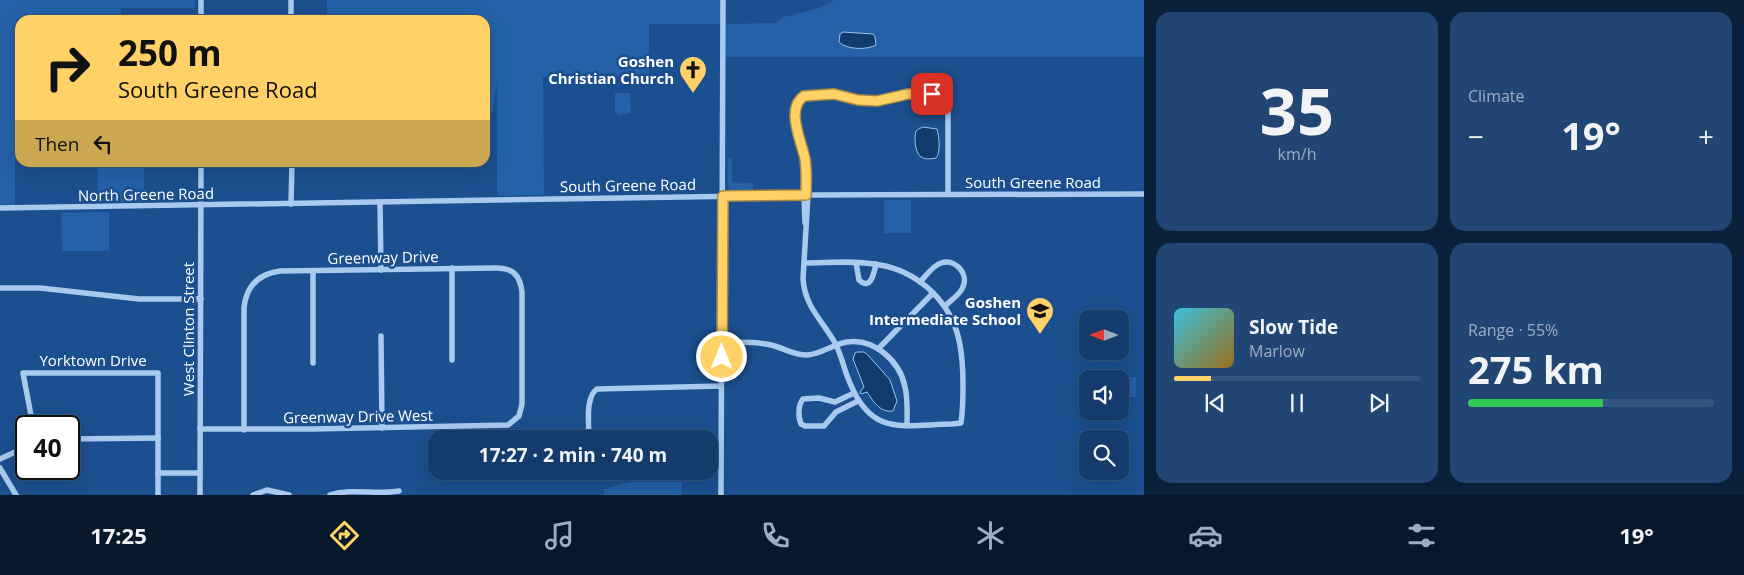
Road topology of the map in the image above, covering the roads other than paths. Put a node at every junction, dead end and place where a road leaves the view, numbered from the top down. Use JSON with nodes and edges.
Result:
{"nodes":[{"id":1,"x":201,"y":0,"type":"edge"},
{"id":2,"x":291,"y":0,"type":"edge"},
{"id":3,"x":723,"y":0,"type":"edge"},
{"id":4,"x":201,"y":15,"type":"edge"},
{"id":5,"x":291,"y":15,"type":"edge"},
{"id":6,"x":201,"y":167,"type":"edge"},
{"id":7,"x":292,"y":167,"type":"edge"},
{"id":8,"x":948,"y":194,"type":"junction"},
{"id":9,"x":1144,"y":194,"type":"edge"},
{"id":10,"x":806,"y":195,"type":"junction"},
{"id":11,"x":723,"y":196,"type":"junction"},
{"id":12,"x":380,"y":202,"type":"junction"},
{"id":13,"x":292,"y":204,"type":"junction"},
{"id":14,"x":202,"y":206,"type":"junction"},
{"id":15,"x":0,"y":208,"type":"edge"},
{"id":16,"x":804,"y":263,"type":"junction"},
{"id":17,"x":856,"y":263,"type":"junction"},
{"id":18,"x":876,"y":264,"type":"junction"},
{"id":19,"x":452,"y":268,"type":"junction"},
{"id":20,"x":380,"y":270,"type":"junction"},
{"id":21,"x":313,"y":271,"type":"junction"},
{"id":22,"x":920,"y":282,"type":"junction"},
{"id":23,"x":0,"y":288,"type":"edge"},
{"id":24,"x":933,"y":293,"type":"junction"},
{"id":25,"x":201,"y":299,"type":"junction"},
{"id":26,"x":945,"y":306,"type":"junction"},
{"id":27,"x":382,"y":336,"type":"dead end"},
{"id":28,"x":722,"y":342,"type":"junction"},
{"id":29,"x":836,"y":346,"type":"junction"},
{"id":30,"x":878,"y":349,"type":"junction"},
{"id":31,"x":452,"y":360,"type":"dead end"},
{"id":32,"x":313,"y":363,"type":"dead end"},
{"id":33,"x":721,"y":386,"type":"junction"},
{"id":34,"x":854,"y":393,"type":"junction"},
{"id":35,"x":858,"y":401,"type":"junction"},
{"id":36,"x":31,"y":415,"type":"edge"},
{"id":37,"x":515,"y":420,"type":"joint"},
{"id":38,"x":907,"y":425,"type":"junction"},
{"id":39,"x":382,"y":428,"type":"junction"},
{"id":40,"x":200,"y":429,"type":"junction"},
{"id":41,"x":244,"y":430,"type":"junction"},
{"id":42,"x":589,"y":430,"type":"edge"},
{"id":43,"x":158,"y":438,"type":"junction"},
{"id":44,"x":80,"y":439,"type":"edge"},
{"id":45,"x":15,"y":452,"type":"edge"},
{"id":46,"x":0,"y":459,"type":"edge"},
{"id":47,"x":0,"y":468,"type":"edge"},
{"id":48,"x":158,"y":473,"type":"junction"},
{"id":49,"x":200,"y":473,"type":"junction"},
{"id":50,"x":400,"y":492,"type":"dead end"},
{"id":51,"x":16,"y":495,"type":"edge"},
{"id":52,"x":158,"y":495,"type":"edge"},
{"id":53,"x":200,"y":495,"type":"edge"},
{"id":54,"x":252,"y":495,"type":"edge"},
{"id":55,"x":289,"y":495,"type":"edge"},
{"id":56,"x":330,"y":495,"type":"edge"},
{"id":57,"x":721,"y":495,"type":"edge"}],
"edges":[{"from":1,"to":4,"type":"street"},
{"from":2,"to":5,"type":"street"},
{"from":3,"to":11,"type":"street"},
{"from":6,"to":14,"type":"street","name":"West Clinton Street"},
{"from":7,"to":13,"type":"street"},
{"from":8,"to":9,"type":"street","name":"South Greene Road"},
{"from":8,"to":10,"type":"street","name":"South Greene Road"},
{"from":8,"to":10,"type":"street"},
{"from":10,"to":11,"type":"street","name":"South Greene Road"},
{"from":10,"to":16,"type":"street"},
{"from":11,"to":12,"type":"street","name":"South Greene Road"},
{"from":11,"to":28,"type":"street"},
{"from":12,"to":13,"type":"street","name":"South Greene Road"},
{"from":12,"to":20,"type":"street"},
{"from":13,"to":14,"type":"street","name":"North Greene Road"},
{"from":14,"to":15,"type":"street","name":"North Greene Road"},
{"from":14,"to":25,"type":"street","name":"West Clinton Street"},
{"from":16,"to":17,"type":"street"},
{"from":16,"to":29,"type":"street"},
{"from":17,"to":18,"type":"street"},
{"from":17,"to":18,"type":"street"},
{"from":18,"to":22,"type":"street"},
{"from":19,"to":20,"type":"street","name":"Greenway Drive"},
{"from":19,"to":31,"type":"street"},
{"from":19,"to":37,"type":"street","name":"Greenway Drive"},
{"from":20,"to":21,"type":"street","name":"Greenway Drive"},
{"from":21,"to":32,"type":"street"},
{"from":21,"to":41,"type":"street","name":"Greenway Drive"},
{"from":22,"to":24,"type":"street"},
{"from":22,"to":26,"type":"street"},
{"from":23,"to":25,"type":"street"},
{"from":24,"to":26,"type":"street"},
{"from":24,"to":30,"type":"street"},
{"from":25,"to":40,"type":"street","name":"West Clinton Street"},
{"from":26,"to":38,"type":"street"},
{"from":27,"to":39,"type":"street"},
{"from":28,"to":29,"type":"street"},
{"from":28,"to":33,"type":"street"},
{"from":29,"to":30,"type":"street"},
{"from":29,"to":34,"type":"street"},
{"from":30,"to":38,"type":"street"},
{"from":33,"to":42,"type":"street"},
{"from":33,"to":57,"type":"street"},
{"from":34,"to":35,"type":"street"},
{"from":34,"to":35,"type":"street"},
{"from":35,"to":38,"type":"street"},
{"from":36,"to":43,"type":"street","name":"Yorktown Drive"},
{"from":37,"to":39,"type":"street","name":"Greenway Drive West"},
{"from":39,"to":41,"type":"street","name":"Greenway Drive West"},
{"from":40,"to":41,"type":"street","name":"Greenway Drive West"},
{"from":40,"to":49,"type":"street","name":"West Clinton Street"},
{"from":43,"to":44,"type":"street"},
{"from":43,"to":48,"type":"street"},
{"from":45,"to":46,"type":"street"},
{"from":47,"to":51,"type":"street"},
{"from":48,"to":49,"type":"street"},
{"from":48,"to":52,"type":"street"},
{"from":49,"to":53,"type":"street","name":"West Clinton Street"},
{"from":50,"to":56,"type":"street"},
{"from":54,"to":55,"type":"street"}]}
